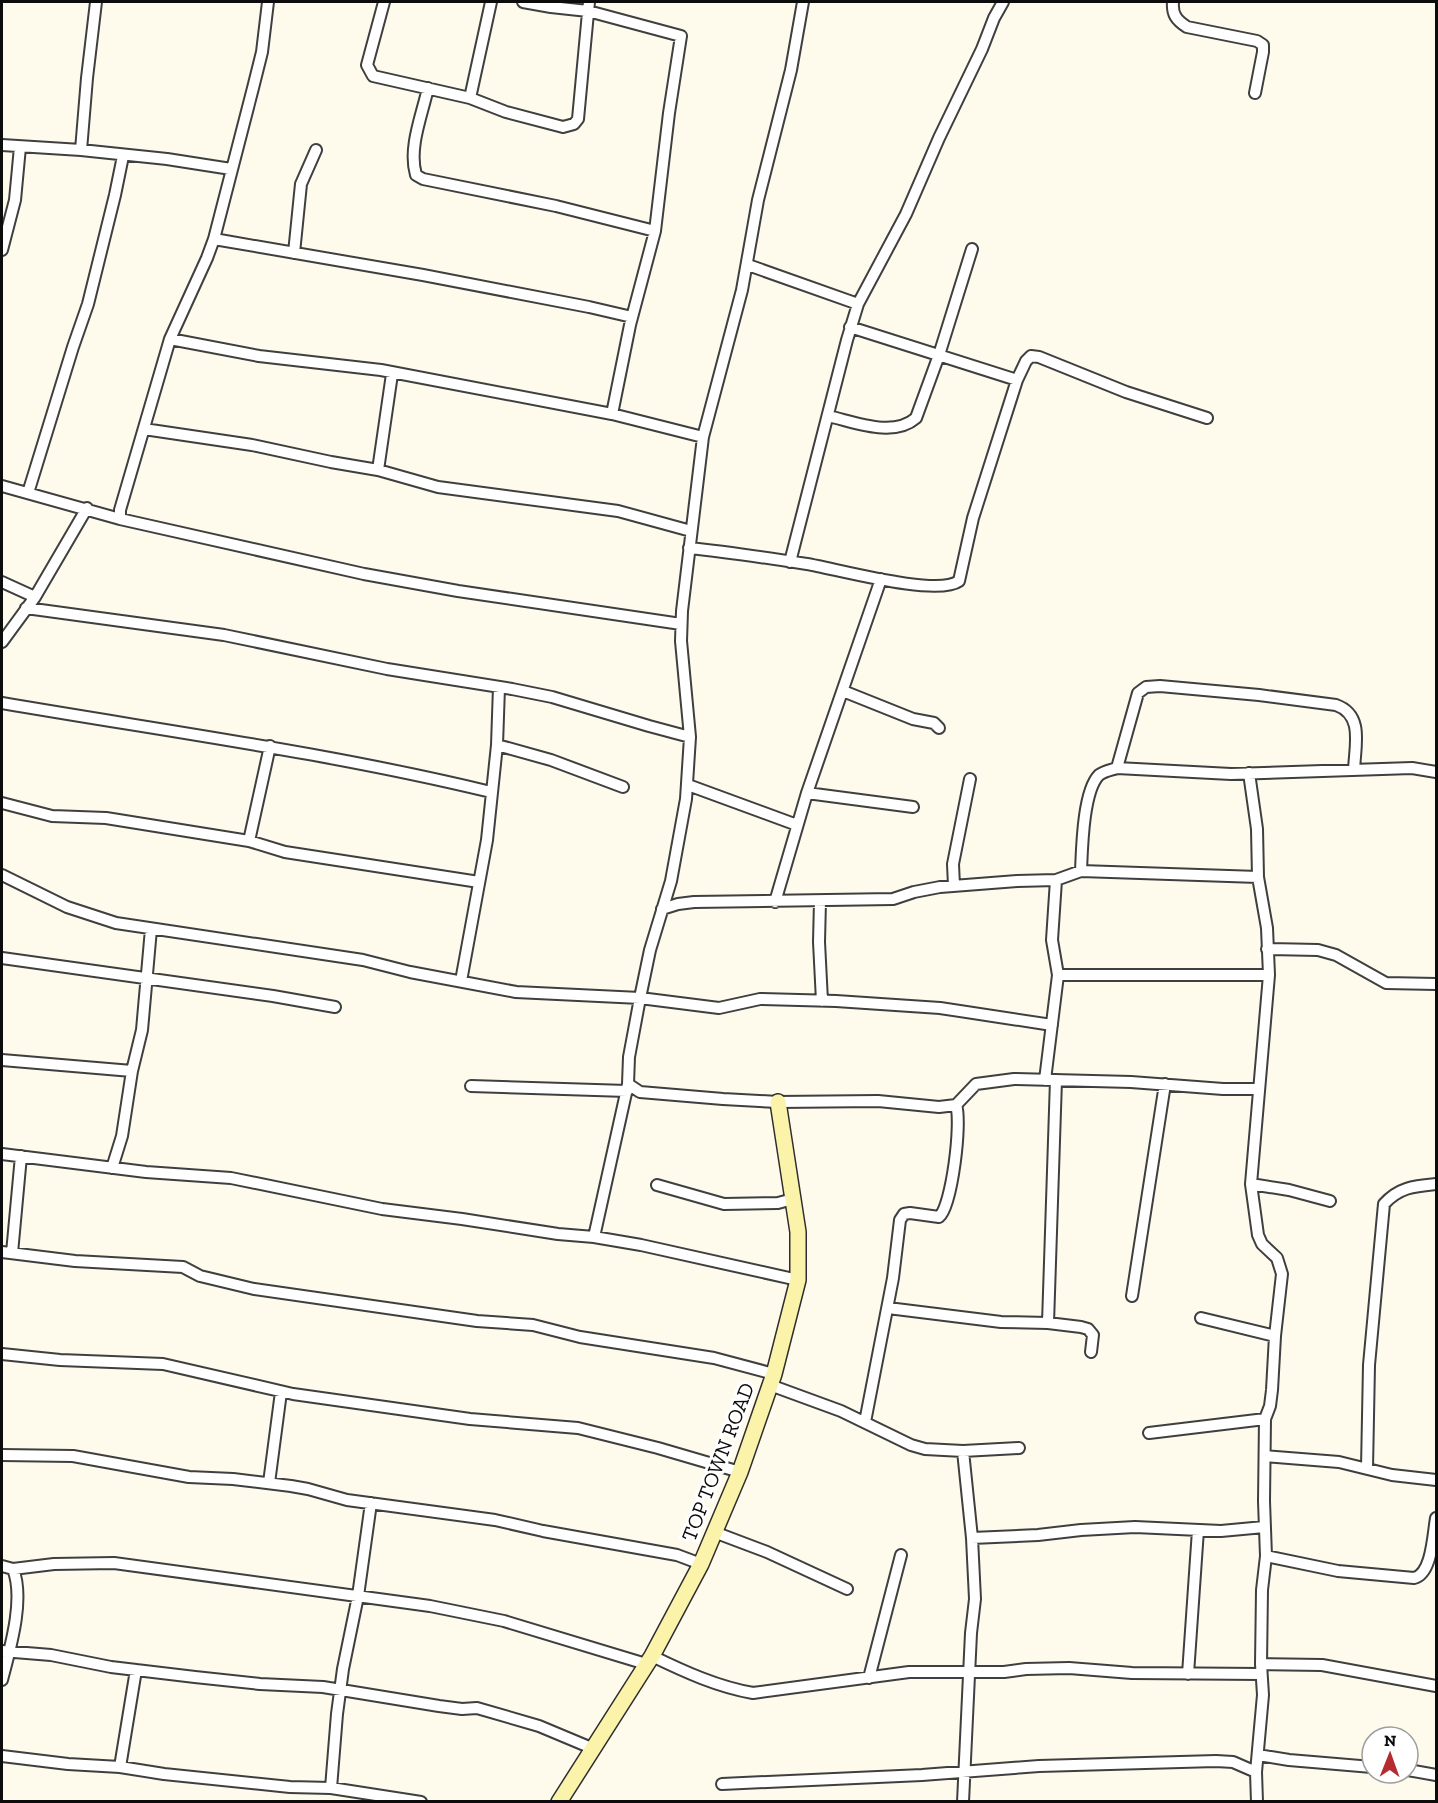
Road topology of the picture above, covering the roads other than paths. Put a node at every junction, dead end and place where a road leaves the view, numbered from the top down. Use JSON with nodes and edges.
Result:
{"nodes":[{"id":1,"x":96,"y":2,"type":"edge"},
{"id":2,"x":268,"y":2,"type":"edge"},
{"id":3,"x":384,"y":2,"type":"edge"},
{"id":4,"x":491,"y":2,"type":"edge"},
{"id":5,"x":523,"y":2,"type":"edge"},
{"id":6,"x":803,"y":2,"type":"edge"},
{"id":7,"x":1003,"y":2,"type":"edge"},
{"id":8,"x":1173,"y":2,"type":"edge"},
{"id":9,"x":589,"y":6,"type":"edge"},
{"id":10,"x":428,"y":88,"type":"junction"},
{"id":11,"x":1255,"y":93,"type":"dead end"},
{"id":12,"x":470,"y":98,"type":"junction"},
{"id":13,"x":2,"y":146,"type":"edge"},
{"id":14,"x":20,"y":147,"type":"junction"},
{"id":15,"x":81,"y":150,"type":"junction"},
{"id":16,"x":316,"y":150,"type":"dead end"},
{"id":17,"x":123,"y":156,"type":"junction"},
{"id":18,"x":231,"y":169,"type":"junction"},
{"id":19,"x":655,"y":231,"type":"junction"},
{"id":20,"x":214,"y":239,"type":"junction"},
{"id":21,"x":972,"y":249,"type":"dead end"},
{"id":22,"x":2,"y":250,"type":"edge"},
{"id":23,"x":294,"y":253,"type":"junction"},
{"id":24,"x":748,"y":265,"type":"junction"},
{"id":25,"x":858,"y":304,"type":"junction"},
{"id":26,"x":632,"y":317,"type":"junction"},
{"id":27,"x":850,"y":327,"type":"junction"},
{"id":28,"x":170,"y":339,"type":"junction"},
{"id":29,"x":939,"y":355,"type":"junction"},
{"id":30,"x":392,"y":374,"type":"junction"},
{"id":31,"x":1017,"y":380,"type":"junction"},
{"id":32,"x":612,"y":414,"type":"junction"},
{"id":33,"x":828,"y":416,"type":"junction"},
{"id":34,"x":1207,"y":418,"type":"dead end"},
{"id":35,"x":144,"y":429,"type":"junction"},
{"id":36,"x":703,"y":437,"type":"junction"},
{"id":37,"x":378,"y":470,"type":"junction"},
{"id":38,"x":2,"y":486,"type":"edge"},
{"id":39,"x":28,"y":493,"type":"junction"},
{"id":40,"x":87,"y":508,"type":"junction"},
{"id":41,"x":120,"y":519,"type":"junction"},
{"id":42,"x":691,"y":531,"type":"junction"},
{"id":43,"x":689,"y":548,"type":"junction"},
{"id":44,"x":790,"y":562,"type":"junction"},
{"id":45,"x":881,"y":579,"type":"junction"},
{"id":46,"x":2,"y":582,"type":"edge"},
{"id":47,"x":34,"y":597,"type":"junction"},
{"id":48,"x":27,"y":608,"type":"junction"},
{"id":49,"x":681,"y":624,"type":"junction"},
{"id":50,"x":2,"y":642,"type":"edge"},
{"id":51,"x":499,"y":687,"type":"junction"},
{"id":52,"x":843,"y":691,"type":"junction"},
{"id":53,"x":2,"y":703,"type":"edge"},
{"id":54,"x":939,"y":728,"type":"dead end"},
{"id":55,"x":690,"y":737,"type":"junction"},
{"id":56,"x":497,"y":745,"type":"junction"},
{"id":57,"x":270,"y":746,"type":"junction"},
{"id":58,"x":1117,"y":768,"type":"junction"},
{"id":59,"x":1354,"y":770,"type":"junction"},
{"id":60,"x":1437,"y":772,"type":"edge"},
{"id":61,"x":1250,"y":773,"type":"junction"},
{"id":62,"x":970,"y":779,"type":"dead end"},
{"id":63,"x":688,"y":784,"type":"junction"},
{"id":64,"x":623,"y":787,"type":"dead end"},
{"id":65,"x":492,"y":792,"type":"junction"},
{"id":66,"x":807,"y":793,"type":"junction"},
{"id":67,"x":2,"y":802,"type":"edge"},
{"id":68,"x":913,"y":807,"type":"dead end"},
{"id":69,"x":797,"y":825,"type":"junction"},
{"id":70,"x":249,"y":841,"type":"junction"},
{"id":71,"x":1080,"y":871,"type":"junction"},
{"id":72,"x":2,"y":875,"type":"edge"},
{"id":73,"x":1258,"y":877,"type":"junction"},
{"id":74,"x":1056,"y":880,"type":"junction"},
{"id":75,"x":478,"y":882,"type":"junction"},
{"id":76,"x":954,"y":886,"type":"junction"},
{"id":77,"x":820,"y":900,"type":"junction"},
{"id":78,"x":775,"y":902,"type":"junction"},
{"id":79,"x":662,"y":909,"type":"junction"},
{"id":80,"x":151,"y":929,"type":"junction"},
{"id":81,"x":1267,"y":949,"type":"junction"},
{"id":82,"x":2,"y":958,"type":"edge"},
{"id":83,"x":1058,"y":975,"type":"junction"},
{"id":84,"x":1269,"y":975,"type":"junction"},
{"id":85,"x":146,"y":978,"type":"junction"},
{"id":86,"x":461,"y":981,"type":"junction"},
{"id":87,"x":1437,"y":984,"type":"edge"},
{"id":88,"x":640,"y":998,"type":"junction"},
{"id":89,"x":822,"y":1001,"type":"junction"},
{"id":90,"x":335,"y":1007,"type":"dead end"},
{"id":91,"x":1052,"y":1026,"type":"junction"},
{"id":92,"x":2,"y":1060,"type":"edge"},
{"id":93,"x":132,"y":1071,"type":"junction"},
{"id":94,"x":1051,"y":1080,"type":"junction"},
{"id":95,"x":1165,"y":1084,"type":"junction"},
{"id":96,"x":471,"y":1086,"type":"dead end"},
{"id":97,"x":628,"y":1088,"type":"junction"},
{"id":98,"x":1258,"y":1089,"type":"junction"},
{"id":99,"x":778,"y":1102,"type":"junction"},
{"id":100,"x":956,"y":1105,"type":"junction"},
{"id":101,"x":2,"y":1154,"type":"edge"},
{"id":102,"x":21,"y":1156,"type":"junction"},
{"id":103,"x":112,"y":1168,"type":"junction"},
{"id":104,"x":1251,"y":1184,"type":"junction"},
{"id":105,"x":1437,"y":1184,"type":"edge"},
{"id":106,"x":657,"y":1185,"type":"dead end"},
{"id":107,"x":793,"y":1199,"type":"junction"},
{"id":108,"x":1330,"y":1201,"type":"dead end"},
{"id":109,"x":594,"y":1237,"type":"junction"},
{"id":110,"x":7,"y":1253,"type":"edge"},
{"id":111,"x":798,"y":1280,"type":"junction"},
{"id":112,"x":1132,"y":1296,"type":"dead end"},
{"id":113,"x":888,"y":1308,"type":"junction"},
{"id":114,"x":1201,"y":1318,"type":"dead end"},
{"id":115,"x":1048,"y":1323,"type":"junction"},
{"id":116,"x":1275,"y":1336,"type":"junction"},
{"id":117,"x":1091,"y":1352,"type":"dead end"},
{"id":118,"x":2,"y":1354,"type":"edge"},
{"id":119,"x":772,"y":1380,"type":"junction"},
{"id":120,"x":281,"y":1392,"type":"junction"},
{"id":121,"x":1265,"y":1419,"type":"junction"},
{"id":122,"x":865,"y":1422,"type":"junction"},
{"id":123,"x":1149,"y":1433,"type":"dead end"},
{"id":124,"x":1019,"y":1448,"type":"dead end"},
{"id":125,"x":963,"y":1451,"type":"junction"},
{"id":126,"x":2,"y":1455,"type":"edge"},
{"id":127,"x":1265,"y":1456,"type":"junction"},
{"id":128,"x":1367,"y":1468,"type":"junction"},
{"id":129,"x":740,"y":1472,"type":"junction"},
{"id":130,"x":1437,"y":1480,"type":"edge"},
{"id":131,"x":269,"y":1483,"type":"junction"},
{"id":132,"x":371,"y":1503,"type":"junction"},
{"id":133,"x":1437,"y":1518,"type":"edge"},
{"id":134,"x":1264,"y":1527,"type":"junction"},
{"id":135,"x":1198,"y":1530,"type":"junction"},
{"id":136,"x":714,"y":1532,"type":"junction"},
{"id":137,"x":972,"y":1538,"type":"junction"},
{"id":138,"x":901,"y":1555,"type":"dead end"},
{"id":139,"x":1266,"y":1556,"type":"junction"},
{"id":140,"x":701,"y":1564,"type":"junction"},
{"id":141,"x":7,"y":1568,"type":"edge"},
{"id":142,"x":847,"y":1589,"type":"dead end"},
{"id":143,"x":358,"y":1596,"type":"junction"},
{"id":144,"x":5,"y":1652,"type":"edge"},
{"id":145,"x":649,"y":1660,"type":"junction"},
{"id":146,"x":1261,"y":1669,"type":"junction"},
{"id":147,"x":136,"y":1670,"type":"junction"},
{"id":148,"x":970,"y":1672,"type":"junction"},
{"id":149,"x":1188,"y":1674,"type":"junction"},
{"id":150,"x":869,"y":1678,"type":"junction"},
{"id":151,"x":2,"y":1680,"type":"edge"},
{"id":152,"x":1437,"y":1686,"type":"edge"},
{"id":153,"x":340,"y":1691,"type":"junction"},
{"id":154,"x":594,"y":1749,"type":"junction"},
{"id":155,"x":1258,"y":1755,"type":"junction"},
{"id":156,"x":2,"y":1756,"type":"edge"},
{"id":157,"x":1360,"y":1766,"type":"edge"},
{"id":158,"x":120,"y":1767,"type":"junction"},
{"id":159,"x":964,"y":1772,"type":"junction"},
{"id":160,"x":1256,"y":1772,"type":"junction"},
{"id":161,"x":1420,"y":1772,"type":"edge"},
{"id":162,"x":1437,"y":1775,"type":"edge"},
{"id":163,"x":722,"y":1784,"type":"dead end"},
{"id":164,"x":331,"y":1788,"type":"junction"},
{"id":165,"x":421,"y":1802,"type":"edge"},
{"id":166,"x":559,"y":1802,"type":"edge"},
{"id":167,"x":963,"y":1802,"type":"edge"},
{"id":168,"x":1257,"y":1802,"type":"edge"}],
"edges":[{"from":1,"to":15,"type":"street"},
{"from":2,"to":18,"type":"street"},
{"from":3,"to":10,"type":"street"},
{"from":4,"to":12,"type":"street"},
{"from":5,"to":9,"type":"street"},
{"from":6,"to":24,"type":"street"},
{"from":7,"to":25,"type":"street"},
{"from":8,"to":11,"type":"street"},
{"from":9,"to":12,"type":"street"},
{"from":9,"to":19,"type":"street"},
{"from":10,"to":12,"type":"street"},
{"from":10,"to":19,"type":"street"},
{"from":13,"to":14,"type":"street"},
{"from":14,"to":15,"type":"street"},
{"from":14,"to":22,"type":"street"},
{"from":15,"to":17,"type":"street"},
{"from":16,"to":23,"type":"street"},
{"from":17,"to":18,"type":"street"},
{"from":17,"to":39,"type":"street"},
{"from":18,"to":20,"type":"street"},
{"from":19,"to":26,"type":"street"},
{"from":20,"to":23,"type":"street"},
{"from":20,"to":28,"type":"street"},
{"from":21,"to":29,"type":"street"},
{"from":23,"to":26,"type":"street"},
{"from":24,"to":25,"type":"street"},
{"from":24,"to":36,"type":"street"},
{"from":25,"to":27,"type":"street"},
{"from":26,"to":32,"type":"street"},
{"from":27,"to":29,"type":"street"},
{"from":27,"to":33,"type":"street"},
{"from":28,"to":30,"type":"street"},
{"from":28,"to":35,"type":"street"},
{"from":29,"to":31,"type":"street"},
{"from":29,"to":33,"type":"street"},
{"from":30,"to":32,"type":"street"},
{"from":30,"to":37,"type":"street"},
{"from":31,"to":34,"type":"street"},
{"from":31,"to":45,"type":"street"},
{"from":32,"to":36,"type":"street"},
{"from":33,"to":44,"type":"street"},
{"from":35,"to":37,"type":"street"},
{"from":35,"to":41,"type":"street"},
{"from":36,"to":42,"type":"street"},
{"from":37,"to":42,"type":"street"},
{"from":38,"to":39,"type":"street"},
{"from":39,"to":40,"type":"street"},
{"from":40,"to":41,"type":"street"},
{"from":40,"to":47,"type":"street"},
{"from":41,"to":49,"type":"street"},
{"from":42,"to":43,"type":"street"},
{"from":43,"to":44,"type":"street"},
{"from":43,"to":49,"type":"street"},
{"from":44,"to":45,"type":"street"},
{"from":45,"to":52,"type":"street"},
{"from":46,"to":47,"type":"street"},
{"from":47,"to":48,"type":"street"},
{"from":48,"to":50,"type":"street"},
{"from":48,"to":51,"type":"street"},
{"from":49,"to":55,"type":"street"},
{"from":51,"to":55,"type":"street"},
{"from":51,"to":56,"type":"street"},
{"from":52,"to":54,"type":"street"},
{"from":52,"to":66,"type":"street"},
{"from":53,"to":57,"type":"street"},
{"from":55,"to":63,"type":"street"},
{"from":56,"to":64,"type":"street"},
{"from":56,"to":65,"type":"street"},
{"from":57,"to":65,"type":"street"},
{"from":57,"to":70,"type":"street"},
{"from":58,"to":59,"type":"street"},
{"from":58,"to":61,"type":"street"},
{"from":58,"to":71,"type":"street"},
{"from":59,"to":60,"type":"street"},
{"from":59,"to":61,"type":"street"},
{"from":61,"to":73,"type":"street"},
{"from":62,"to":76,"type":"street"},
{"from":63,"to":69,"type":"street"},
{"from":63,"to":79,"type":"street"},
{"from":65,"to":75,"type":"street"},
{"from":66,"to":68,"type":"street"},
{"from":66,"to":69,"type":"street"},
{"from":67,"to":70,"type":"street"},
{"from":69,"to":78,"type":"street"},
{"from":70,"to":75,"type":"street"},
{"from":71,"to":73,"type":"street"},
{"from":71,"to":74,"type":"street"},
{"from":72,"to":80,"type":"street"},
{"from":73,"to":81,"type":"street"},
{"from":74,"to":76,"type":"street"},
{"from":74,"to":83,"type":"street"},
{"from":75,"to":86,"type":"street"},
{"from":76,"to":77,"type":"street"},
{"from":77,"to":78,"type":"street"},
{"from":77,"to":89,"type":"street"},
{"from":78,"to":79,"type":"street"},
{"from":79,"to":88,"type":"street"},
{"from":80,"to":85,"type":"street"},
{"from":80,"to":86,"type":"street"},
{"from":81,"to":84,"type":"street"},
{"from":81,"to":87,"type":"street"},
{"from":82,"to":85,"type":"street"},
{"from":83,"to":84,"type":"street"},
{"from":83,"to":91,"type":"street"},
{"from":84,"to":98,"type":"street"},
{"from":85,"to":90,"type":"street"},
{"from":85,"to":93,"type":"street"},
{"from":86,"to":88,"type":"street"},
{"from":88,"to":89,"type":"street"},
{"from":88,"to":97,"type":"street"},
{"from":89,"to":91,"type":"street"},
{"from":91,"to":94,"type":"street"},
{"from":92,"to":93,"type":"street"},
{"from":93,"to":103,"type":"street"},
{"from":94,"to":95,"type":"street"},
{"from":94,"to":100,"type":"street"},
{"from":94,"to":115,"type":"street"},
{"from":95,"to":98,"type":"street"},
{"from":95,"to":112,"type":"street"},
{"from":96,"to":97,"type":"street"},
{"from":97,"to":99,"type":"street"},
{"from":97,"to":109,"type":"street"},
{"from":98,"to":104,"type":"street"},
{"from":99,"to":100,"type":"street"},
{"from":99,"to":107,"type":"street","name":"TOP TOWN ROAD"},
{"from":100,"to":113,"type":"street"},
{"from":101,"to":102,"type":"street"},
{"from":102,"to":103,"type":"street"},
{"from":102,"to":110,"type":"street"},
{"from":103,"to":109,"type":"street"},
{"from":104,"to":108,"type":"street"},
{"from":104,"to":116,"type":"street"},
{"from":105,"to":128,"type":"street"},
{"from":106,"to":107,"type":"street"},
{"from":107,"to":111,"type":"street","name":"TOP TOWN ROAD"},
{"from":109,"to":111,"type":"street"},
{"from":110,"to":119,"type":"street"},
{"from":111,"to":119,"type":"street","name":"TOP TOWN ROAD"},
{"from":113,"to":115,"type":"street"},
{"from":113,"to":122,"type":"street"},
{"from":114,"to":116,"type":"street"},
{"from":115,"to":117,"type":"street"},
{"from":116,"to":121,"type":"street"},
{"from":118,"to":120,"type":"street"},
{"from":119,"to":122,"type":"street"},
{"from":119,"to":129,"type":"street","name":"TOP TOWN ROAD"},
{"from":120,"to":129,"type":"street"},
{"from":120,"to":131,"type":"street"},
{"from":121,"to":123,"type":"street"},
{"from":121,"to":127,"type":"street"},
{"from":122,"to":125,"type":"street"},
{"from":124,"to":125,"type":"street"},
{"from":125,"to":137,"type":"street"},
{"from":126,"to":131,"type":"street"},
{"from":127,"to":128,"type":"street"},
{"from":127,"to":134,"type":"street"},
{"from":128,"to":130,"type":"street"},
{"from":129,"to":136,"type":"street","name":"TOP TOWN ROAD"},
{"from":131,"to":132,"type":"street"},
{"from":132,"to":140,"type":"street"},
{"from":132,"to":143,"type":"street"},
{"from":133,"to":139,"type":"street"},
{"from":134,"to":135,"type":"street"},
{"from":134,"to":139,"type":"street"},
{"from":135,"to":137,"type":"street"},
{"from":135,"to":149,"type":"street"},
{"from":136,"to":140,"type":"street","name":"TOP TOWN ROAD"},
{"from":136,"to":142,"type":"street"},
{"from":137,"to":148,"type":"street"},
{"from":138,"to":150,"type":"street"},
{"from":139,"to":146,"type":"street"},
{"from":140,"to":145,"type":"street","name":"TOP TOWN ROAD"},
{"from":141,"to":143,"type":"street"},
{"from":141,"to":144,"type":"street"},
{"from":143,"to":145,"type":"street"},
{"from":143,"to":153,"type":"street"},
{"from":144,"to":147,"type":"street"},
{"from":144,"to":151,"type":"street"},
{"from":145,"to":150,"type":"street"},
{"from":145,"to":154,"type":"street","name":"TOP TOWN ROAD"},
{"from":146,"to":149,"type":"street"},
{"from":146,"to":152,"type":"street"},
{"from":146,"to":155,"type":"street"},
{"from":147,"to":153,"type":"street"},
{"from":147,"to":158,"type":"street"},
{"from":148,"to":149,"type":"street"},
{"from":148,"to":150,"type":"street"},
{"from":148,"to":159,"type":"street"},
{"from":153,"to":154,"type":"street"},
{"from":153,"to":164,"type":"street"},
{"from":154,"to":166,"type":"street","name":"TOP TOWN ROAD"},
{"from":155,"to":157,"type":"street"},
{"from":155,"to":160,"type":"street"},
{"from":156,"to":158,"type":"street"},
{"from":158,"to":164,"type":"street"},
{"from":159,"to":160,"type":"street"},
{"from":159,"to":163,"type":"street"},
{"from":159,"to":167,"type":"street"},
{"from":160,"to":168,"type":"street"},
{"from":161,"to":162,"type":"street"},
{"from":164,"to":165,"type":"street"}]}
